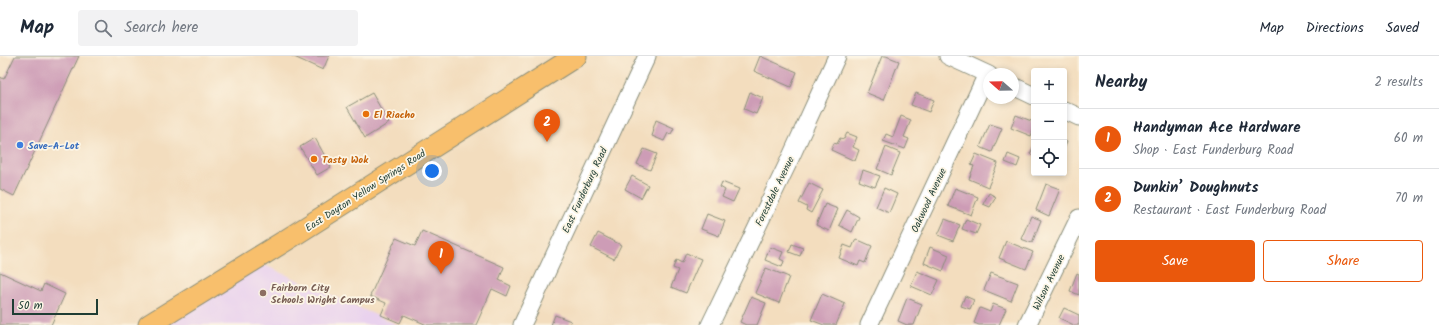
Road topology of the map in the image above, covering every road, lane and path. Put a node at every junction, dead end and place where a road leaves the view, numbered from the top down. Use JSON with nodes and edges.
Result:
{"nodes":[{"id":1,"x":646,"y":56,"type":"edge"},
{"id":2,"x":837,"y":56,"type":"edge"},
{"id":3,"x":948,"y":56,"type":"edge"},
{"id":4,"x":574,"y":57,"type":"edge"},
{"id":5,"x":983,"y":73,"type":"edge"},
{"id":6,"x":983,"y":86,"type":"edge"},
{"id":7,"x":1019,"y":89,"type":"edge"},
{"id":8,"x":1031,"y":95,"type":"edge"},
{"id":9,"x":1067,"y":111,"type":"edge"},
{"id":10,"x":1079,"y":117,"type":"edge"},
{"id":11,"x":1079,"y":218,"type":"edge"},
{"id":12,"x":151,"y":324,"type":"edge"},
{"id":13,"x":522,"y":325,"type":"edge"},
{"id":14,"x":710,"y":325,"type":"edge"},
{"id":15,"x":869,"y":325,"type":"edge"},
{"id":16,"x":1027,"y":325,"type":"edge"}],
"edges":[{"from":1,"to":13,"type":"street","name":"East Funderburg Road"},
{"from":2,"to":14,"type":"street","name":"Forestdale Avenue"},
{"from":3,"to":5,"type":"street"},
{"from":4,"to":12,"type":"main road","name":"East Dayton Yellow Springs Road"},
{"from":6,"to":15,"type":"street","name":"Oakwood Avenue"},
{"from":7,"to":8,"type":"street"},
{"from":9,"to":10,"type":"street"},
{"from":11,"to":16,"type":"street","name":"Wilson Avenue"}]}
